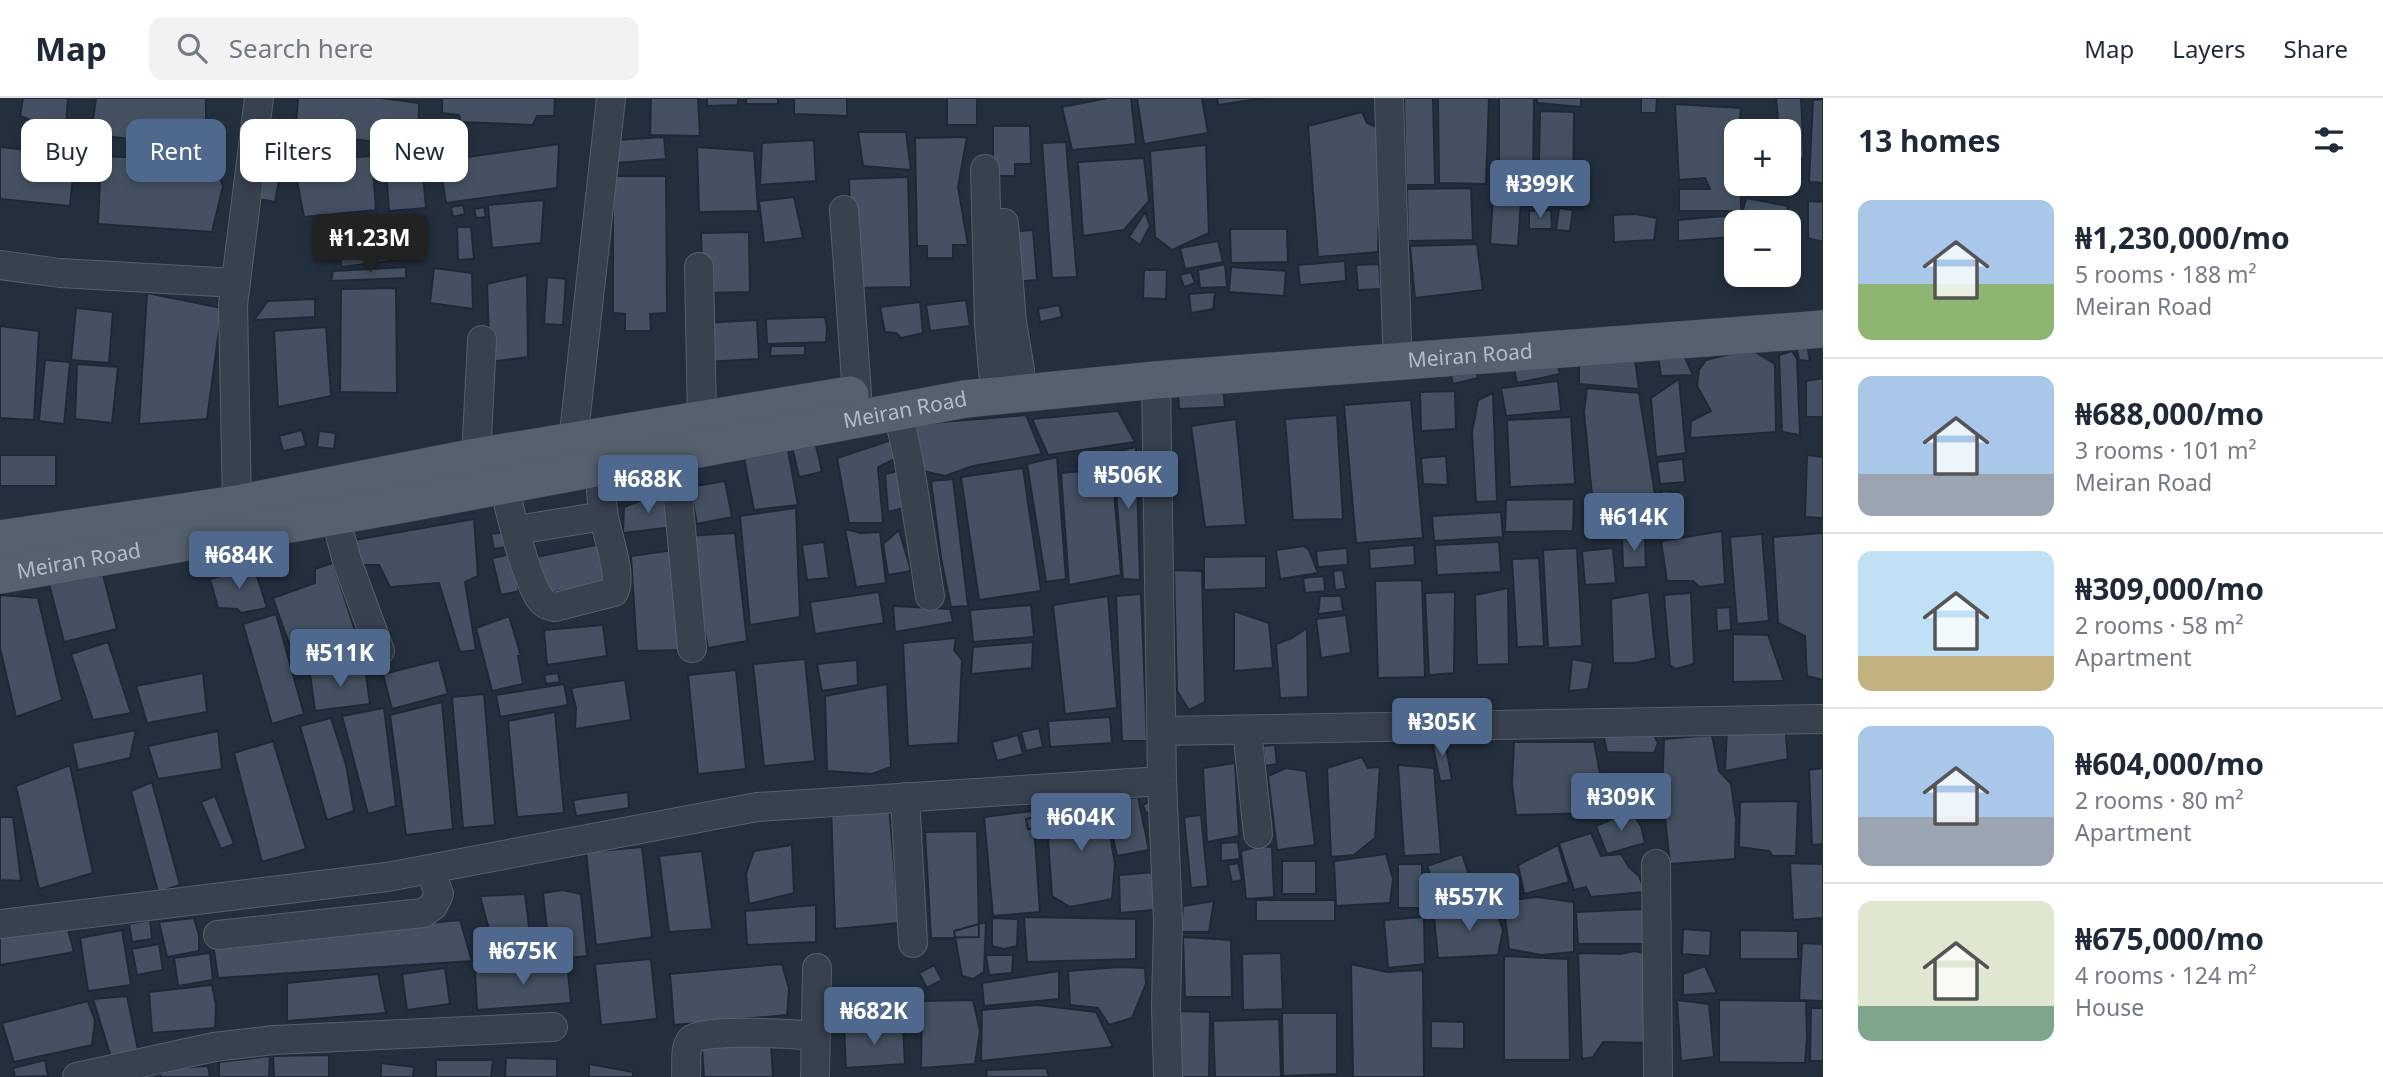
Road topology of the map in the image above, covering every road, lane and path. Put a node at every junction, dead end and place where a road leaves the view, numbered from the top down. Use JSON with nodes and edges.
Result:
{"nodes":[{"id":1,"x":260,"y":98,"type":"edge"},
{"id":2,"x":611,"y":98,"type":"edge"},
{"id":3,"x":1389,"y":98,"type":"edge"},
{"id":4,"x":985,"y":169,"type":"dead end"},
{"id":5,"x":844,"y":210,"type":"dead end"},
{"id":6,"x":1003,"y":216,"type":"dead end"},
{"id":7,"x":0,"y":265,"type":"edge"},
{"id":8,"x":699,"y":267,"type":"dead end"},
{"id":9,"x":236,"y":283,"type":"junction"},
{"id":10,"x":1823,"y":304,"type":"edge"},
{"id":11,"x":1823,"y":329,"type":"edge"},
{"id":12,"x":482,"y":340,"type":"dead end"},
{"id":13,"x":1397,"y":340,"type":"junction"},
{"id":14,"x":1007,"y":371,"type":"junction"},
{"id":15,"x":1156,"y":380,"type":"junction"},
{"id":16,"x":857,"y":394,"type":"junction"},
{"id":17,"x":898,"y":412,"type":"junction"},
{"id":18,"x":702,"y":420,"type":"junction"},
{"id":19,"x":573,"y":442,"type":"junction"},
{"id":20,"x":674,"y":453,"type":"junction"},
{"id":21,"x":493,"y":465,"type":"junction"},
{"id":22,"x":599,"y":467,"type":"junction"},
{"id":23,"x":237,"y":504,"type":"junction"},
{"id":24,"x":335,"y":516,"type":"junction"},
{"id":25,"x":603,"y":516,"type":"junction"},
{"id":26,"x":517,"y":530,"type":"junction"},
{"id":27,"x":0,"y":540,"type":"edge"},
{"id":28,"x":0,"y":575,"type":"edge"},
{"id":29,"x":930,"y":596,"type":"dead end"},
{"id":30,"x":692,"y":648,"type":"dead end"},
{"id":31,"x":380,"y":651,"type":"dead end"},
{"id":32,"x":1823,"y":719,"type":"edge"},
{"id":33,"x":1247,"y":730,"type":"junction"},
{"id":34,"x":1162,"y":731,"type":"junction"},
{"id":35,"x":1162,"y":780,"type":"junction"},
{"id":36,"x":905,"y":797,"type":"junction"},
{"id":37,"x":1258,"y":834,"type":"dead end"},
{"id":38,"x":1656,"y":864,"type":"dead end"},
{"id":39,"x":429,"y":869,"type":"junction"},
{"id":40,"x":0,"y":924,"type":"edge"},
{"id":41,"x":218,"y":935,"type":"dead end"},
{"id":42,"x":913,"y":943,"type":"dead end"},
{"id":43,"x":817,"y":968,"type":"dead end"},
{"id":44,"x":553,"y":1027,"type":"dead end"},
{"id":45,"x":816,"y":1036,"type":"junction"},
{"id":46,"x":77,"y":1077,"type":"edge"},
{"id":47,"x":686,"y":1077,"type":"edge"},
{"id":48,"x":815,"y":1077,"type":"edge"},
{"id":49,"x":1168,"y":1077,"type":"edge"},
{"id":50,"x":1658,"y":1077,"type":"edge"}],
"edges":[{"from":1,"to":9,"type":"street"},
{"from":2,"to":19,"type":"street"},
{"from":3,"to":13,"type":"street"},
{"from":4,"to":14,"type":"street"},
{"from":5,"to":16,"type":"street"},
{"from":6,"to":14,"type":"street"},
{"from":7,"to":9,"type":"street"},
{"from":8,"to":18,"type":"street"},
{"from":9,"to":23,"type":"street"},
{"from":10,"to":13,"type":"main road","name":"Meiran Road"},
{"from":11,"to":15,"type":"main road","name":"Meiran Road"},
{"from":12,"to":21,"type":"street"},
{"from":13,"to":14,"type":"main road","name":"Meiran Road"},
{"from":14,"to":16,"type":"main road","name":"Meiran Road"},
{"from":15,"to":17,"type":"main road","name":"Meiran Road"},
{"from":15,"to":34,"type":"street"},
{"from":16,"to":18,"type":"main road","name":"Meiran Road"},
{"from":17,"to":20,"type":"main road","name":"Meiran Road"},
{"from":17,"to":29,"type":"street"},
{"from":18,"to":19,"type":"main road","name":"Meiran Road"},
{"from":19,"to":21,"type":"main road","name":"Meiran Road"},
{"from":20,"to":22,"type":"main road","name":"Meiran Road"},
{"from":20,"to":30,"type":"street"},
{"from":21,"to":22,"type":"main road","name":"Meiran Road"},
{"from":21,"to":23,"type":"main road","name":"Meiran Road"},
{"from":21,"to":24,"type":"main road","name":"Meiran Road"},
{"from":21,"to":26,"type":"street"},
{"from":22,"to":25,"type":"street"},
{"from":23,"to":27,"type":"main road","name":"Meiran Road"},
{"from":24,"to":28,"type":"main road","name":"Meiran Road"},
{"from":24,"to":31,"type":"street"},
{"from":25,"to":26,"type":"street"},
{"from":25,"to":26,"type":"street"},
{"from":32,"to":33,"type":"street"},
{"from":33,"to":34,"type":"street"},
{"from":33,"to":37,"type":"street"},
{"from":34,"to":35,"type":"street"},
{"from":35,"to":36,"type":"street"},
{"from":35,"to":49,"type":"street"},
{"from":36,"to":39,"type":"street"},
{"from":36,"to":42,"type":"street"},
{"from":38,"to":50,"type":"street"},
{"from":39,"to":40,"type":"street"},
{"from":39,"to":41,"type":"street"},
{"from":43,"to":45,"type":"street"},
{"from":44,"to":46,"type":"street"},
{"from":45,"to":47,"type":"street"},
{"from":45,"to":48,"type":"street"}]}
